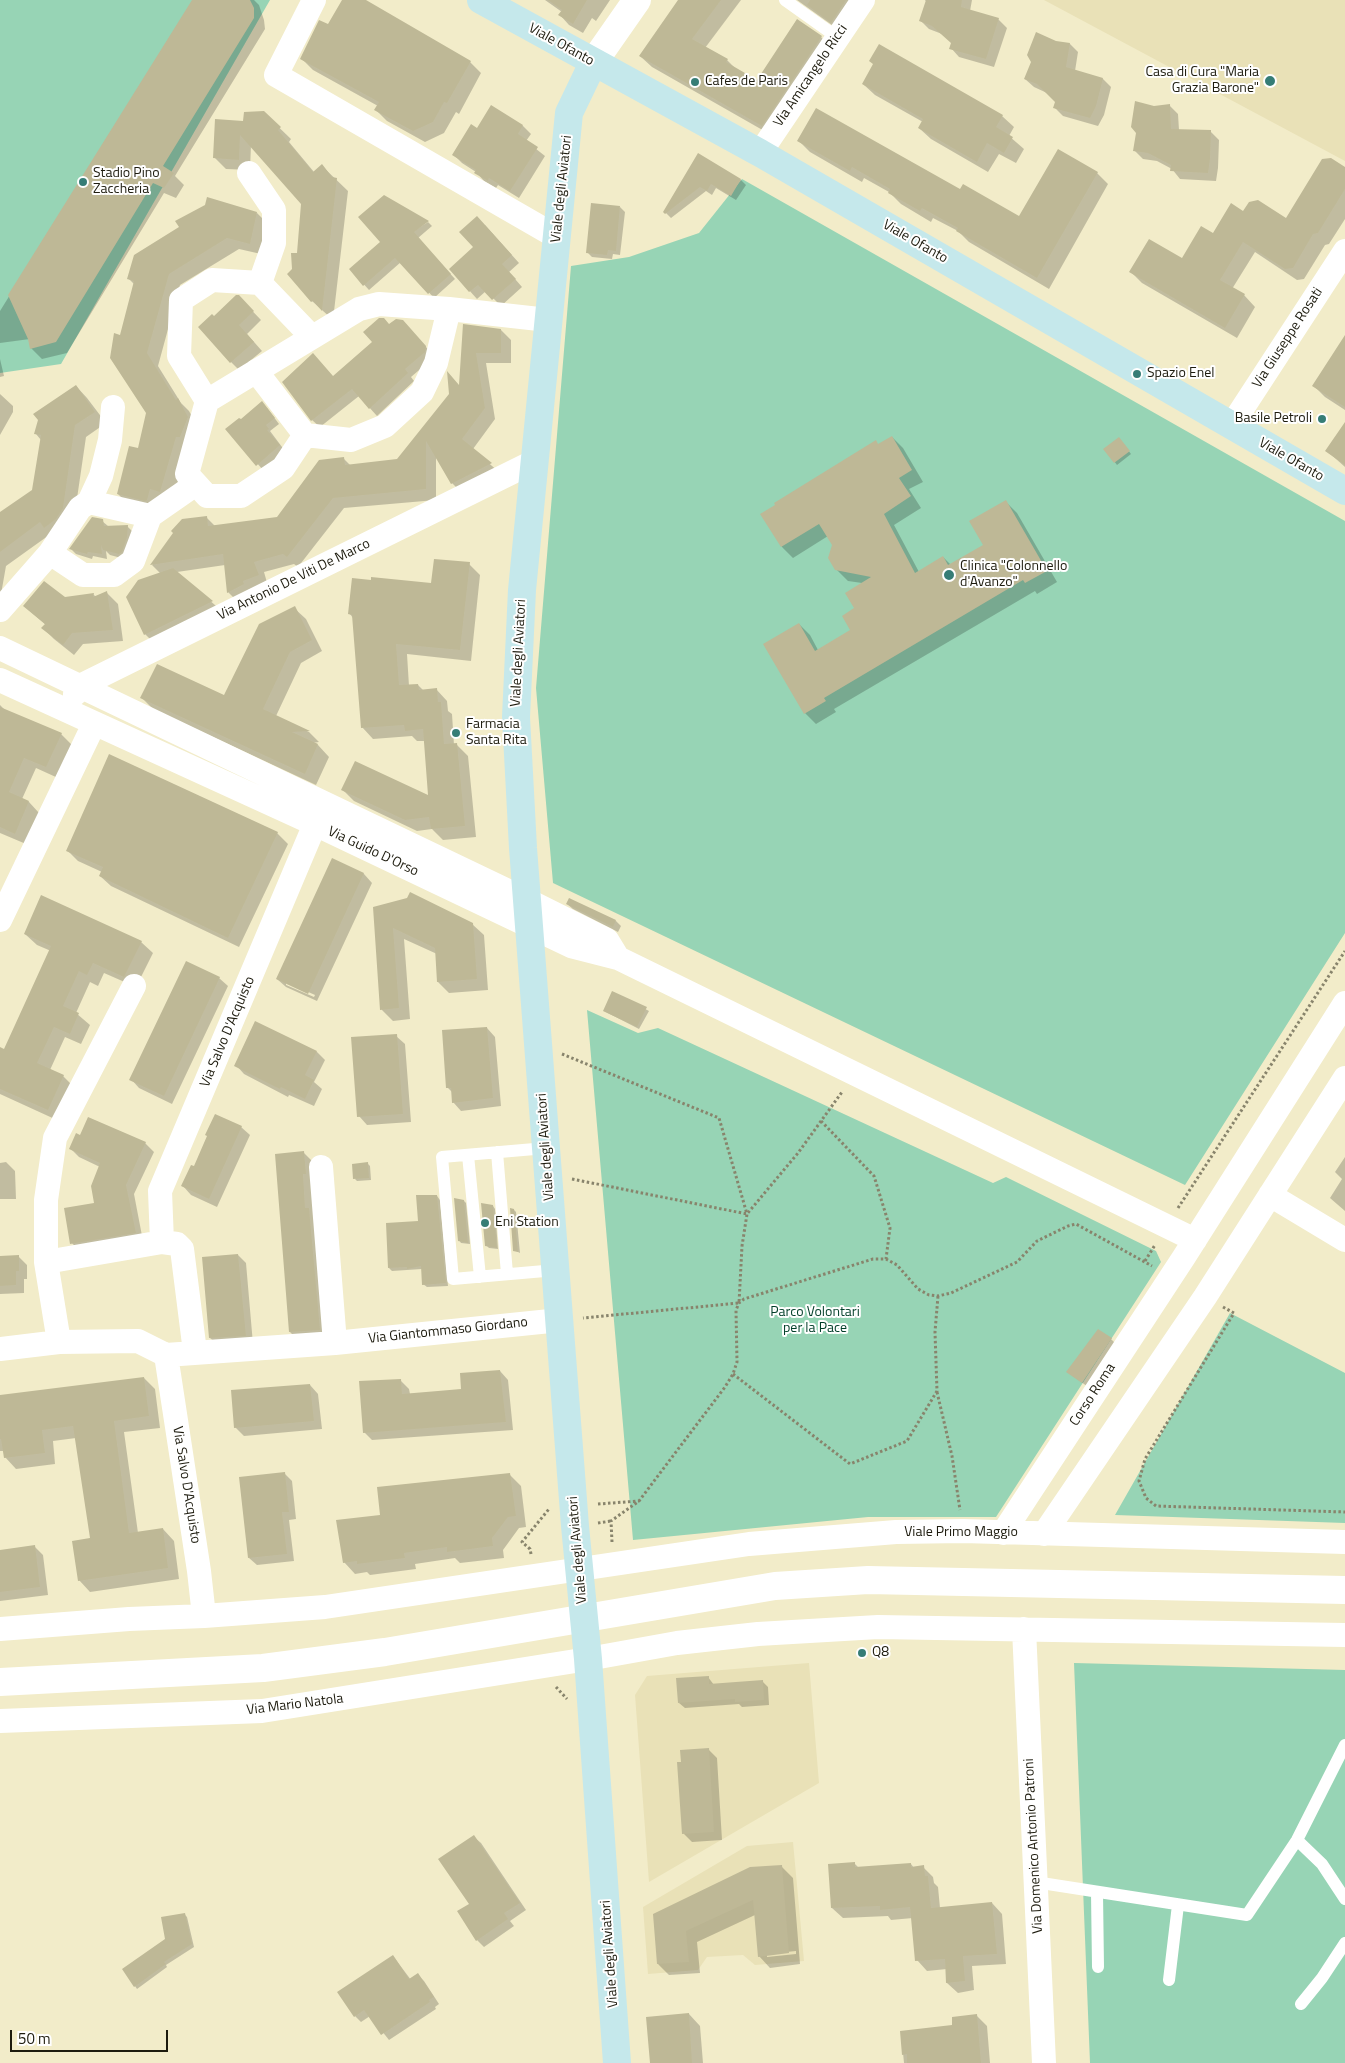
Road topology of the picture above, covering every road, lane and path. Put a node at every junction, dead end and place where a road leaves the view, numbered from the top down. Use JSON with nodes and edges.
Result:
{"nodes":[{"id":1,"x":314,"y":0,"type":"edge"},
{"id":2,"x":481,"y":0,"type":"edge"},
{"id":3,"x":637,"y":0,"type":"edge"},
{"id":4,"x":785,"y":0,"type":"edge"},
{"id":5,"x":863,"y":0,"type":"edge"},
{"id":6,"x":837,"y":37,"type":"junction"},
{"id":7,"x":593,"y":63,"type":"junction"},
{"id":8,"x":760,"y":153,"type":"junction"},
{"id":9,"x":249,"y":173,"type":"dead end"},
{"id":10,"x":557,"y":237,"type":"junction"},
{"id":11,"x":1345,"y":251,"type":"edge"},
{"id":12,"x":260,"y":283,"type":"junction"},
{"id":13,"x":449,"y":309,"type":"junction"},
{"id":14,"x":548,"y":320,"type":"junction"},
{"id":15,"x":311,"y":336,"type":"junction"},
{"id":16,"x":256,"y":370,"type":"junction"},
{"id":17,"x":207,"y":401,"type":"junction"},
{"id":18,"x":112,"y":406,"type":"dead end"},
{"id":19,"x":1231,"y":426,"type":"junction"},
{"id":20,"x":305,"y":434,"type":"junction"},
{"id":21,"x":535,"y":461,"type":"junction"},
{"id":22,"x":196,"y":484,"type":"junction"},
{"id":23,"x":1345,"y":491,"type":"edge"},
{"id":24,"x":88,"y":502,"type":"junction"},
{"id":25,"x":150,"y":516,"type":"junction"},
{"id":26,"x":50,"y":553,"type":"junction"},
{"id":27,"x":0,"y":610,"type":"edge"},
{"id":28,"x":0,"y":648,"type":"edge"},
{"id":29,"x":0,"y":680,"type":"edge"},
{"id":30,"x":80,"y":686,"type":"junction"},
{"id":31,"x":66,"y":711,"type":"junction"},
{"id":32,"x":94,"y":724,"type":"junction"},
{"id":33,"x":135,"y":728,"type":"junction"},
{"id":34,"x":302,"y":792,"type":"junction"},
{"id":35,"x":292,"y":814,"type":"junction"},
{"id":36,"x":355,"y":817,"type":"junction"},
{"id":37,"x":314,"y":824,"type":"junction"},
{"id":38,"x":346,"y":839,"type":"junction"},
{"id":39,"x":528,"y":912,"type":"junction"},
{"id":40,"x":0,"y":920,"type":"edge"},
{"id":41,"x":1345,"y":951,"type":"edge"},
{"id":42,"x":134,"y":986,"type":"dead end"},
{"id":43,"x":1345,"y":1003,"type":"edge"},
{"id":44,"x":538,"y":1044,"type":"junction"},
{"id":45,"x":854,"y":1075,"type":"junction"},
{"id":46,"x":1345,"y":1078,"type":"edge"},
{"id":47,"x":821,"y":1121,"type":"junction"},
{"id":48,"x":546,"y":1148,"type":"junction"},
{"id":49,"x":497,"y":1152,"type":"junction"},
{"id":50,"x":468,"y":1155,"type":"junction"},
{"id":51,"x":321,"y":1167,"type":"dead end"},
{"id":52,"x":548,"y":1174,"type":"junction"},
{"id":53,"x":1270,"y":1195,"type":"junction"},
{"id":54,"x":747,"y":1214,"type":"junction"},
{"id":55,"x":1208,"y":1218,"type":"junction"},
{"id":56,"x":1166,"y":1226,"type":"junction"},
{"id":57,"x":1243,"y":1237,"type":"junction"},
{"id":58,"x":1345,"y":1240,"type":"edge"},
{"id":59,"x":162,"y":1242,"type":"junction"},
{"id":60,"x":1189,"y":1249,"type":"junction"},
{"id":61,"x":886,"y":1259,"type":"junction"},
{"id":62,"x":1145,"y":1261,"type":"junction"},
{"id":63,"x":46,"y":1262,"type":"junction"},
{"id":64,"x":556,"y":1270,"type":"junction"},
{"id":65,"x":507,"y":1274,"type":"junction"},
{"id":66,"x":480,"y":1277,"type":"junction"},
{"id":67,"x":1171,"y":1277,"type":"junction"},
{"id":68,"x":1218,"y":1277,"type":"junction"},
{"id":69,"x":938,"y":1296,"type":"junction"},
{"id":70,"x":1205,"y":1297,"type":"junction"},
{"id":71,"x":739,"y":1303,"type":"junction"},
{"id":72,"x":560,"y":1320,"type":"junction"},
{"id":73,"x":59,"y":1342,"type":"junction"},
{"id":74,"x":335,"y":1343,"type":"junction"},
{"id":75,"x":0,"y":1349,"type":"edge"},
{"id":76,"x":195,"y":1352,"type":"junction"},
{"id":77,"x":166,"y":1354,"type":"junction"},
{"id":78,"x":733,"y":1374,"type":"junction"},
{"id":79,"x":936,"y":1391,"type":"junction"},
{"id":80,"x":1345,"y":1512,"type":"edge"},
{"id":81,"x":963,"y":1531,"type":"junction"},
{"id":82,"x":1003,"y":1532,"type":"junction"},
{"id":83,"x":1044,"y":1534,"type":"junction"},
{"id":84,"x":1345,"y":1542,"type":"edge"},
{"id":85,"x":612,"y":1564,"type":"junction"},
{"id":86,"x":580,"y":1569,"type":"junction"},
{"id":87,"x":1345,"y":1590,"type":"edge"},
{"id":88,"x":204,"y":1616,"type":"junction"},
{"id":89,"x":584,"y":1619,"type":"junction"},
{"id":90,"x":0,"y":1629,"type":"edge"},
{"id":91,"x":1024,"y":1629,"type":"junction"},
{"id":92,"x":1345,"y":1635,"type":"edge"},
{"id":93,"x":588,"y":1660,"type":"junction"},
{"id":94,"x":0,"y":1682,"type":"edge"},
{"id":95,"x":0,"y":1721,"type":"edge"},
{"id":96,"x":1345,"y":1745,"type":"edge"},
{"id":97,"x":1341,"y":1760,"type":"edge"},
{"id":98,"x":1298,"y":1840,"type":"junction"},
{"id":99,"x":1035,"y":1882,"type":"junction"},
{"id":100,"x":1097,"y":1893,"type":"junction"},
{"id":101,"x":1345,"y":1898,"type":"edge"},
{"id":102,"x":1178,"y":1905,"type":"junction"},
{"id":103,"x":1345,"y":1943,"type":"edge"},
{"id":104,"x":1098,"y":1966,"type":"dead end"},
{"id":105,"x":1169,"y":1980,"type":"dead end"},
{"id":106,"x":1301,"y":2004,"type":"dead end"},
{"id":107,"x":617,"y":2063,"type":"edge"},
{"id":108,"x":1044,"y":2063,"type":"edge"}],
"edges":[{"from":1,"to":10,"type":"street"},
{"from":2,"to":7,"type":"main road","name":"Viale Ofanto"},
{"from":3,"to":7,"type":"street"},
{"from":4,"to":6,"type":"lane"},
{"from":5,"to":6,"type":"street","name":"Via Amicangelo Ricci"},
{"from":6,"to":8,"type":"street","name":"Via Amicangelo Ricci"},
{"from":7,"to":8,"type":"main road","name":"Viale Ofanto"},
{"from":7,"to":10,"type":"main road","name":"Viale degli Aviatori"},
{"from":8,"to":19,"type":"main road","name":"Viale Ofanto"},
{"from":9,"to":12,"type":"street"},
{"from":10,"to":14,"type":"main road","name":"Viale degli Aviatori"},
{"from":11,"to":19,"type":"street","name":"Via Giuseppe Rosati"},
{"from":12,"to":15,"type":"street"},
{"from":12,"to":17,"type":"street"},
{"from":13,"to":14,"type":"street"},
{"from":13,"to":15,"type":"street"},
{"from":13,"to":20,"type":"street"},
{"from":14,"to":21,"type":"main road","name":"Viale degli Aviatori"},
{"from":15,"to":16,"type":"street"},
{"from":16,"to":17,"type":"street"},
{"from":16,"to":20,"type":"street"},
{"from":17,"to":22,"type":"street"},
{"from":18,"to":24,"type":"street"},
{"from":19,"to":23,"type":"main road","name":"Viale Ofanto"},
{"from":20,"to":22,"type":"street"},
{"from":21,"to":30,"type":"street","name":"Via Antonio De Viti De Marco"},
{"from":21,"to":39,"type":"main road","name":"Viale degli Aviatori"},
{"from":22,"to":25,"type":"street"},
{"from":24,"to":25,"type":"street"},
{"from":24,"to":26,"type":"street"},
{"from":25,"to":26,"type":"street"},
{"from":26,"to":27,"type":"street"},
{"from":28,"to":30,"type":"street","name":"Via Guido D'Orso"},
{"from":29,"to":31,"type":"street","name":"Via Guido D'Orso"},
{"from":30,"to":31,"type":"street"},
{"from":30,"to":33,"type":"street","name":"Via Guido D'Orso"},
{"from":31,"to":32,"type":"street","name":"Via Guido D'Orso"},
{"from":32,"to":33,"type":"street","name":"Via Guido D'Orso"},
{"from":32,"to":40,"type":"street"},
{"from":33,"to":34,"type":"street","name":"Via Guido D'Orso"},
{"from":33,"to":35,"type":"street","name":"Via Guido D'Orso"},
{"from":34,"to":35,"type":"lane"},
{"from":34,"to":36,"type":"street","name":"Via Guido D'Orso"},
{"from":35,"to":37,"type":"street","name":"Via Guido D'Orso"},
{"from":36,"to":38,"type":"lane"},
{"from":36,"to":39,"type":"street","name":"Via Guido D'Orso"},
{"from":37,"to":38,"type":"street","name":"Via Guido D'Orso"},
{"from":37,"to":59,"type":"street","name":"Via Salvo D'Acquisto"},
{"from":38,"to":39,"type":"street","name":"Via Guido D'Orso"},
{"from":39,"to":44,"type":"main road","name":"Viale degli Aviatori"},
{"from":39,"to":45,"type":"street"},
{"from":41,"to":56,"type":"path"},
{"from":42,"to":63,"type":"street"},
{"from":43,"to":55,"type":"street","name":"Corso Roma"},
{"from":44,"to":48,"type":"main road","name":"Viale degli Aviatori"},
{"from":44,"to":54,"type":"path"},
{"from":45,"to":47,"type":"path"},
{"from":45,"to":56,"type":"street"},
{"from":46,"to":53,"type":"street"},
{"from":47,"to":54,"type":"path"},
{"from":47,"to":61,"type":"path"},
{"from":48,"to":49,"type":"lane"},
{"from":48,"to":52,"type":"main road","name":"Viale degli Aviatori"},
{"from":49,"to":50,"type":"lane"},
{"from":49,"to":65,"type":"lane"},
{"from":50,"to":66,"type":"lane"},
{"from":50,"to":66,"type":"lane"},
{"from":51,"to":74,"type":"street"},
{"from":52,"to":54,"type":"path"},
{"from":52,"to":64,"type":"main road","name":"Viale degli Aviatori"},
{"from":53,"to":57,"type":"street"},
{"from":53,"to":58,"type":"street"},
{"from":54,"to":71,"type":"path"},
{"from":55,"to":57,"type":"street"},
{"from":55,"to":60,"type":"street","name":"Corso Roma"},
{"from":56,"to":60,"type":"street"},
{"from":56,"to":62,"type":"path"},
{"from":57,"to":68,"type":"street"},
{"from":59,"to":63,"type":"street"},
{"from":59,"to":76,"type":"street"},
{"from":60,"to":67,"type":"street","name":"Corso Roma"},
{"from":60,"to":68,"type":"street"},
{"from":61,"to":69,"type":"path"},
{"from":61,"to":71,"type":"path"},
{"from":62,"to":67,"type":"path"},
{"from":62,"to":69,"type":"path"},
{"from":63,"to":73,"type":"street"},
{"from":64,"to":65,"type":"lane"},
{"from":64,"to":72,"type":"main road","name":"Viale degli Aviatori"},
{"from":65,"to":66,"type":"lane"},
{"from":67,"to":82,"type":"street","name":"Corso Roma"},
{"from":68,"to":70,"type":"street"},
{"from":69,"to":79,"type":"path"},
{"from":70,"to":80,"type":"path"},
{"from":70,"to":83,"type":"street"},
{"from":71,"to":72,"type":"path"},
{"from":71,"to":78,"type":"path"},
{"from":72,"to":74,"type":"street","name":"Via Giantommaso Giordano"},
{"from":72,"to":86,"type":"main road","name":"Viale degli Aviatori"},
{"from":73,"to":75,"type":"street"},
{"from":73,"to":77,"type":"street"},
{"from":74,"to":76,"type":"street","name":"Via Giantommaso Giordano"},
{"from":76,"to":77,"type":"street","name":"Via Giantommaso Giordano"},
{"from":77,"to":88,"type":"street","name":"Via Salvo D'Acquisto"},
{"from":78,"to":79,"type":"path"},
{"from":78,"to":85,"type":"path"},
{"from":79,"to":81,"type":"path"},
{"from":81,"to":82,"type":"street","name":"Viale Primo Maggio"},
{"from":81,"to":85,"type":"street","name":"Viale Primo Maggio"},
{"from":82,"to":83,"type":"street","name":"Viale Primo Maggio"},
{"from":83,"to":84,"type":"street","name":"Viale Primo Maggio"},
{"from":85,"to":86,"type":"street","name":"Viale Primo Maggio"},
{"from":86,"to":88,"type":"street"},
{"from":86,"to":89,"type":"main road","name":"Viale degli Aviatori"},
{"from":87,"to":89,"type":"street"},
{"from":88,"to":90,"type":"street"},
{"from":89,"to":93,"type":"main road","name":"Viale degli Aviatori"},
{"from":89,"to":94,"type":"street"},
{"from":91,"to":92,"type":"street"},
{"from":91,"to":93,"type":"street"},
{"from":91,"to":99,"type":"street","name":"Via Domenico Antonio Patroni"},
{"from":93,"to":95,"type":"street","name":"Via Mario Natola"},
{"from":93,"to":107,"type":"main road","name":"Viale degli Aviatori"},
{"from":96,"to":97,"type":"lane"},
{"from":97,"to":98,"type":"lane"},
{"from":98,"to":101,"type":"lane"},
{"from":98,"to":102,"type":"lane"},
{"from":99,"to":100,"type":"lane"},
{"from":99,"to":108,"type":"street","name":"Via Domenico Antonio Patroni"},
{"from":100,"to":102,"type":"lane"},
{"from":100,"to":104,"type":"lane"},
{"from":102,"to":105,"type":"lane"},
{"from":103,"to":106,"type":"lane"}]}
